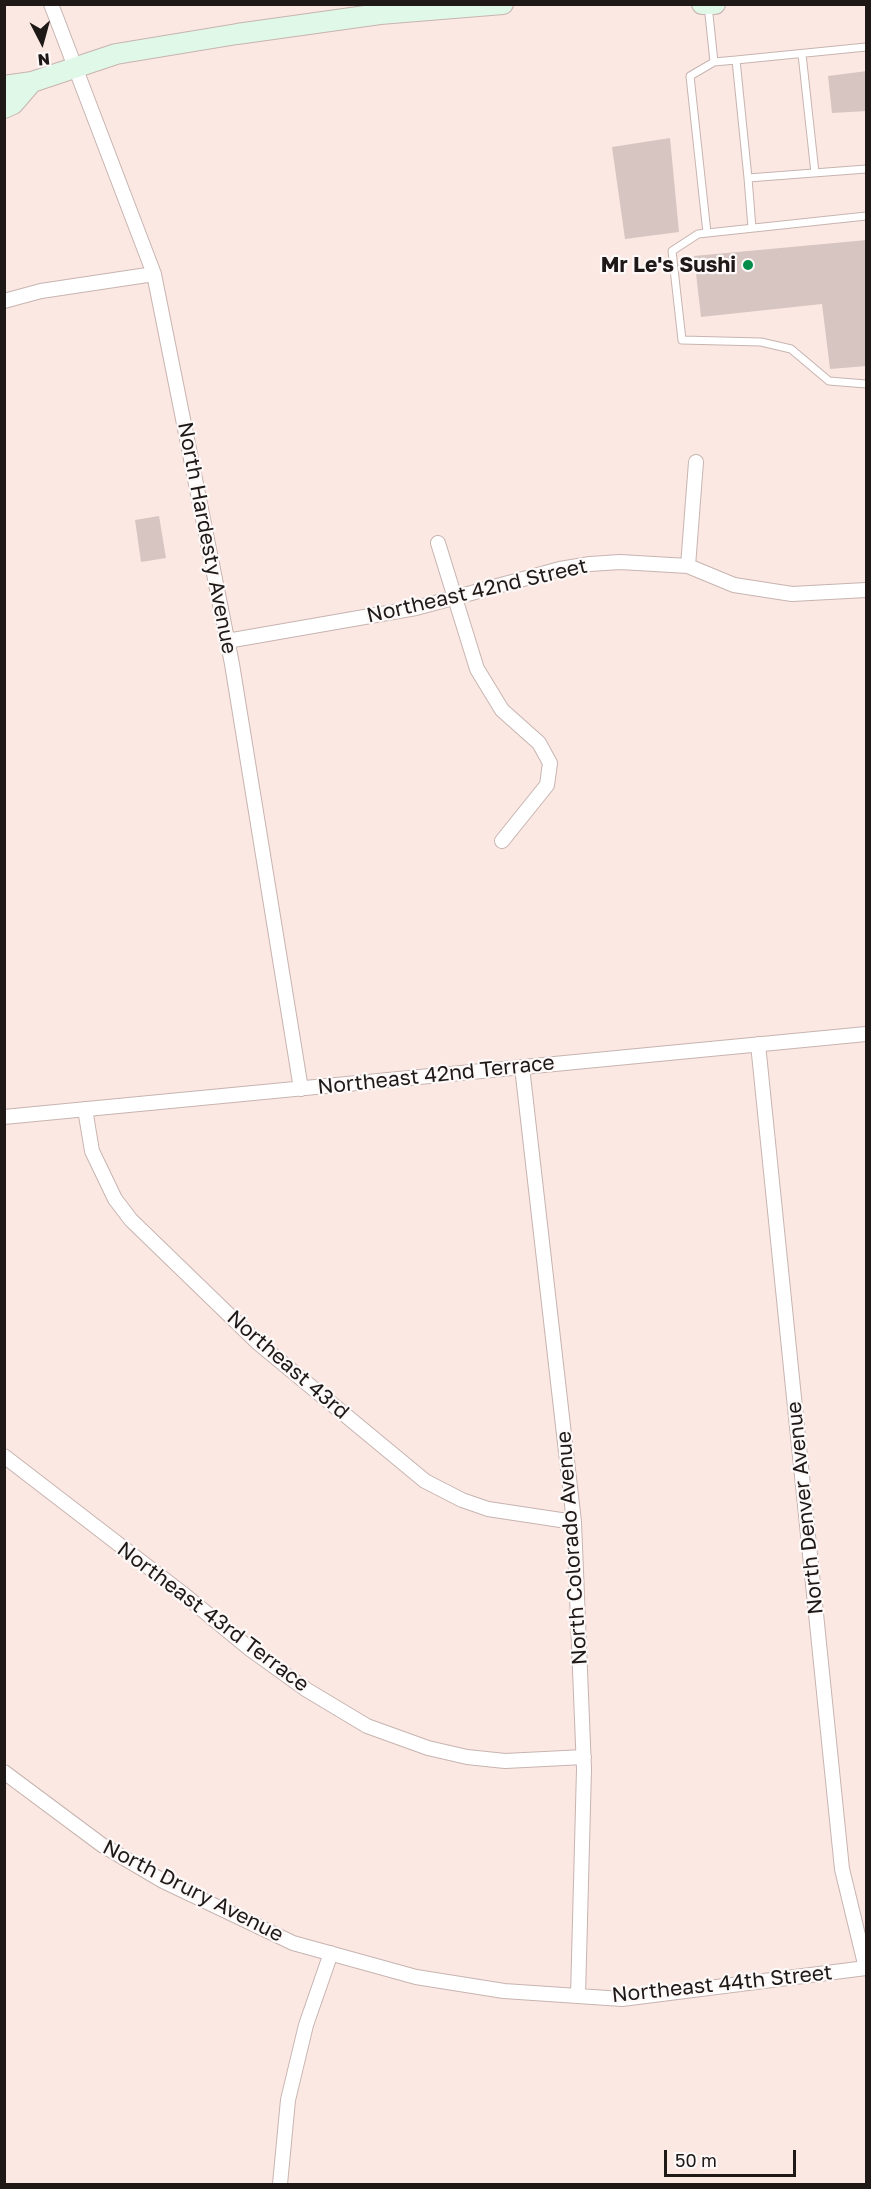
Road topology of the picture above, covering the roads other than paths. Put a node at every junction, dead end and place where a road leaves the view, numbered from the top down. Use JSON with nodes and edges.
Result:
{"nodes":[{"id":1,"x":51,"y":4,"type":"edge"},
{"id":2,"x":503,"y":4,"type":"edge"},
{"id":3,"x":702,"y":4,"type":"edge"},
{"id":4,"x":715,"y":4,"type":"edge"},
{"id":5,"x":708,"y":5,"type":"edge"},
{"id":6,"x":867,"y":47,"type":"edge"},
{"id":7,"x":802,"y":54,"type":"junction"},
{"id":8,"x":736,"y":60,"type":"junction"},
{"id":9,"x":714,"y":62,"type":"junction"},
{"id":10,"x":76,"y":68,"type":"junction"},
{"id":11,"x":32,"y":82,"type":"junction"},
{"id":12,"x":4,"y":87,"type":"edge"},
{"id":13,"x":4,"y":108,"type":"edge"},
{"id":14,"x":867,"y":169,"type":"edge"},
{"id":15,"x":815,"y":173,"type":"junction"},
{"id":16,"x":748,"y":178,"type":"junction"},
{"id":17,"x":867,"y":216,"type":"edge"},
{"id":18,"x":752,"y":228,"type":"junction"},
{"id":19,"x":707,"y":233,"type":"junction"},
{"id":20,"x":154,"y":274,"type":"junction"},
{"id":21,"x":4,"y":301,"type":"edge"},
{"id":22,"x":867,"y":384,"type":"edge"},
{"id":23,"x":696,"y":462,"type":"dead end"},
{"id":24,"x":438,"y":543,"type":"dead end"},
{"id":25,"x":688,"y":566,"type":"junction"},
{"id":26,"x":867,"y":590,"type":"edge"},
{"id":27,"x":455,"y":597,"type":"junction"},
{"id":28,"x":227,"y":641,"type":"junction"},
{"id":29,"x":502,"y":841,"type":"dead end"},
{"id":30,"x":867,"y":1034,"type":"edge"},
{"id":31,"x":758,"y":1044,"type":"junction"},
{"id":32,"x":522,"y":1067,"type":"junction"},
{"id":33,"x":301,"y":1089,"type":"junction"},
{"id":34,"x":85,"y":1109,"type":"junction"},
{"id":35,"x":4,"y":1117,"type":"edge"},
{"id":36,"x":4,"y":1456,"type":"edge"},
{"id":37,"x":574,"y":1521,"type":"junction"},
{"id":38,"x":584,"y":1757,"type":"junction"},
{"id":39,"x":4,"y":1772,"type":"edge"},
{"id":40,"x":331,"y":1953,"type":"junction"},
{"id":41,"x":866,"y":1968,"type":"edge"},
{"id":42,"x":578,"y":1996,"type":"junction"},
{"id":43,"x":280,"y":2184,"type":"edge"}],
"edges":[{"from":1,"to":10,"type":"street","name":"North Hardesty Avenue"},
{"from":2,"to":10,"type":"main road"},
{"from":3,"to":5,"type":"main road"},
{"from":4,"to":5,"type":"main road"},
{"from":5,"to":9,"type":"lane"},
{"from":6,"to":7,"type":"lane"},
{"from":7,"to":8,"type":"lane"},
{"from":7,"to":15,"type":"lane"},
{"from":8,"to":9,"type":"lane"},
{"from":8,"to":16,"type":"lane"},
{"from":9,"to":19,"type":"lane"},
{"from":10,"to":11,"type":"main road"},
{"from":10,"to":20,"type":"street","name":"North Hardesty Avenue"},
{"from":11,"to":12,"type":"main road"},
{"from":11,"to":13,"type":"main road"},
{"from":14,"to":15,"type":"lane"},
{"from":15,"to":16,"type":"lane"},
{"from":16,"to":18,"type":"lane"},
{"from":17,"to":18,"type":"lane"},
{"from":18,"to":19,"type":"lane"},
{"from":19,"to":22,"type":"lane"},
{"from":20,"to":21,"type":"street"},
{"from":20,"to":28,"type":"street","name":"North Hardesty Avenue"},
{"from":23,"to":25,"type":"street"},
{"from":24,"to":27,"type":"street"},
{"from":25,"to":26,"type":"street","name":"Northeast 42nd Street"},
{"from":25,"to":27,"type":"street","name":"Northeast 42nd Street"},
{"from":27,"to":28,"type":"street","name":"Northeast 42nd Street"},
{"from":27,"to":29,"type":"street"},
{"from":28,"to":33,"type":"street","name":"North Hardesty Avenue"},
{"from":30,"to":31,"type":"street","name":"Northeast 42nd Terrace"},
{"from":31,"to":32,"type":"street","name":"Northeast 42nd Terrace"},
{"from":31,"to":41,"type":"street","name":"North Denver Avenue"},
{"from":32,"to":33,"type":"street","name":"Northeast 42nd Terrace"},
{"from":32,"to":37,"type":"street","name":"North Colorado Avenue"},
{"from":33,"to":34,"type":"street","name":"Northeast 42nd Terrace"},
{"from":34,"to":35,"type":"street","name":"Northeast 42nd Terrace"},
{"from":34,"to":37,"type":"street","name":"Northeast 43rd"},
{"from":36,"to":38,"type":"street","name":"Northeast 43rd Terrace"},
{"from":37,"to":38,"type":"street","name":"North Colorado Avenue"},
{"from":38,"to":42,"type":"street","name":"North Colorado Avenue"},
{"from":39,"to":40,"type":"street","name":"North Drury Avenue"},
{"from":40,"to":42,"type":"street","name":"Northeast 44th Street"},
{"from":40,"to":43,"type":"street"},
{"from":41,"to":42,"type":"street","name":"Northeast 44th Street"}]}
